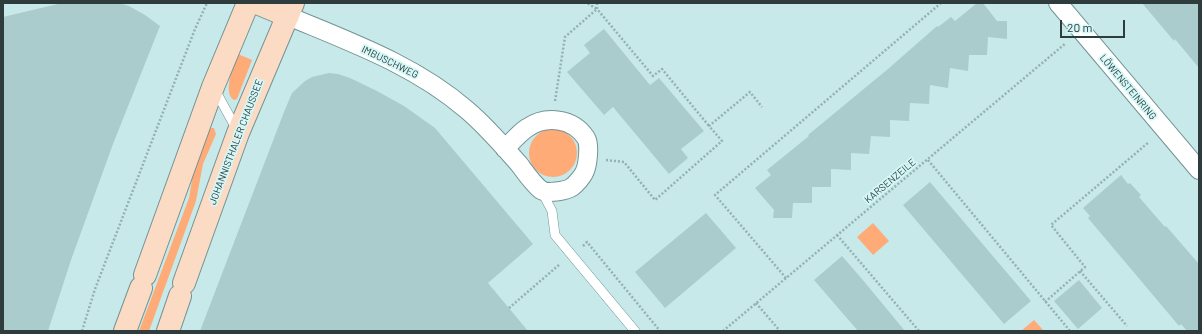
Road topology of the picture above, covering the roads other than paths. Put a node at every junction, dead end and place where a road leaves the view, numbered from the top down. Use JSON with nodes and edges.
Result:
{"nodes":[{"id":1,"x":248,"y":3,"type":"edge"},
{"id":2,"x":257,"y":3,"type":"edge"},
{"id":3,"x":1058,"y":3,"type":"edge"},
{"id":4,"x":291,"y":10,"type":"edge"},
{"id":5,"x":213,"y":87,"type":"junction"},
{"id":6,"x":238,"y":133,"type":"junction"},
{"id":7,"x":505,"y":149,"type":"junction"},
{"id":8,"x":1199,"y":170,"type":"edge"},
{"id":9,"x":541,"y":190,"type":"junction"},
{"id":10,"x":125,"y":331,"type":"edge"},
{"id":11,"x":168,"y":331,"type":"edge"},
{"id":12,"x":635,"y":331,"type":"edge"}],
"edges":[{"from":1,"to":5,"type":"main road"},
{"from":2,"to":4,"type":"main road","name":"IMBUSCHWEG"},
{"from":3,"to":8,"type":"street","name":"LÖWENSTEINRING"},
{"from":4,"to":6,"type":"main road","name":"JOHANNISTHALER CHAUSSEE"},
{"from":4,"to":7,"type":"street","name":"IMBUSCHWEG"},
{"from":5,"to":6,"type":"lane"},
{"from":5,"to":10,"type":"main road"},
{"from":6,"to":11,"type":"main road","name":"JOHANNISTHALER CHAUSSEE"},
{"from":7,"to":9,"type":"street","name":"IMBUSCHWEG"},
{"from":7,"to":9,"type":"street"},
{"from":9,"to":12,"type":"lane"}]}
